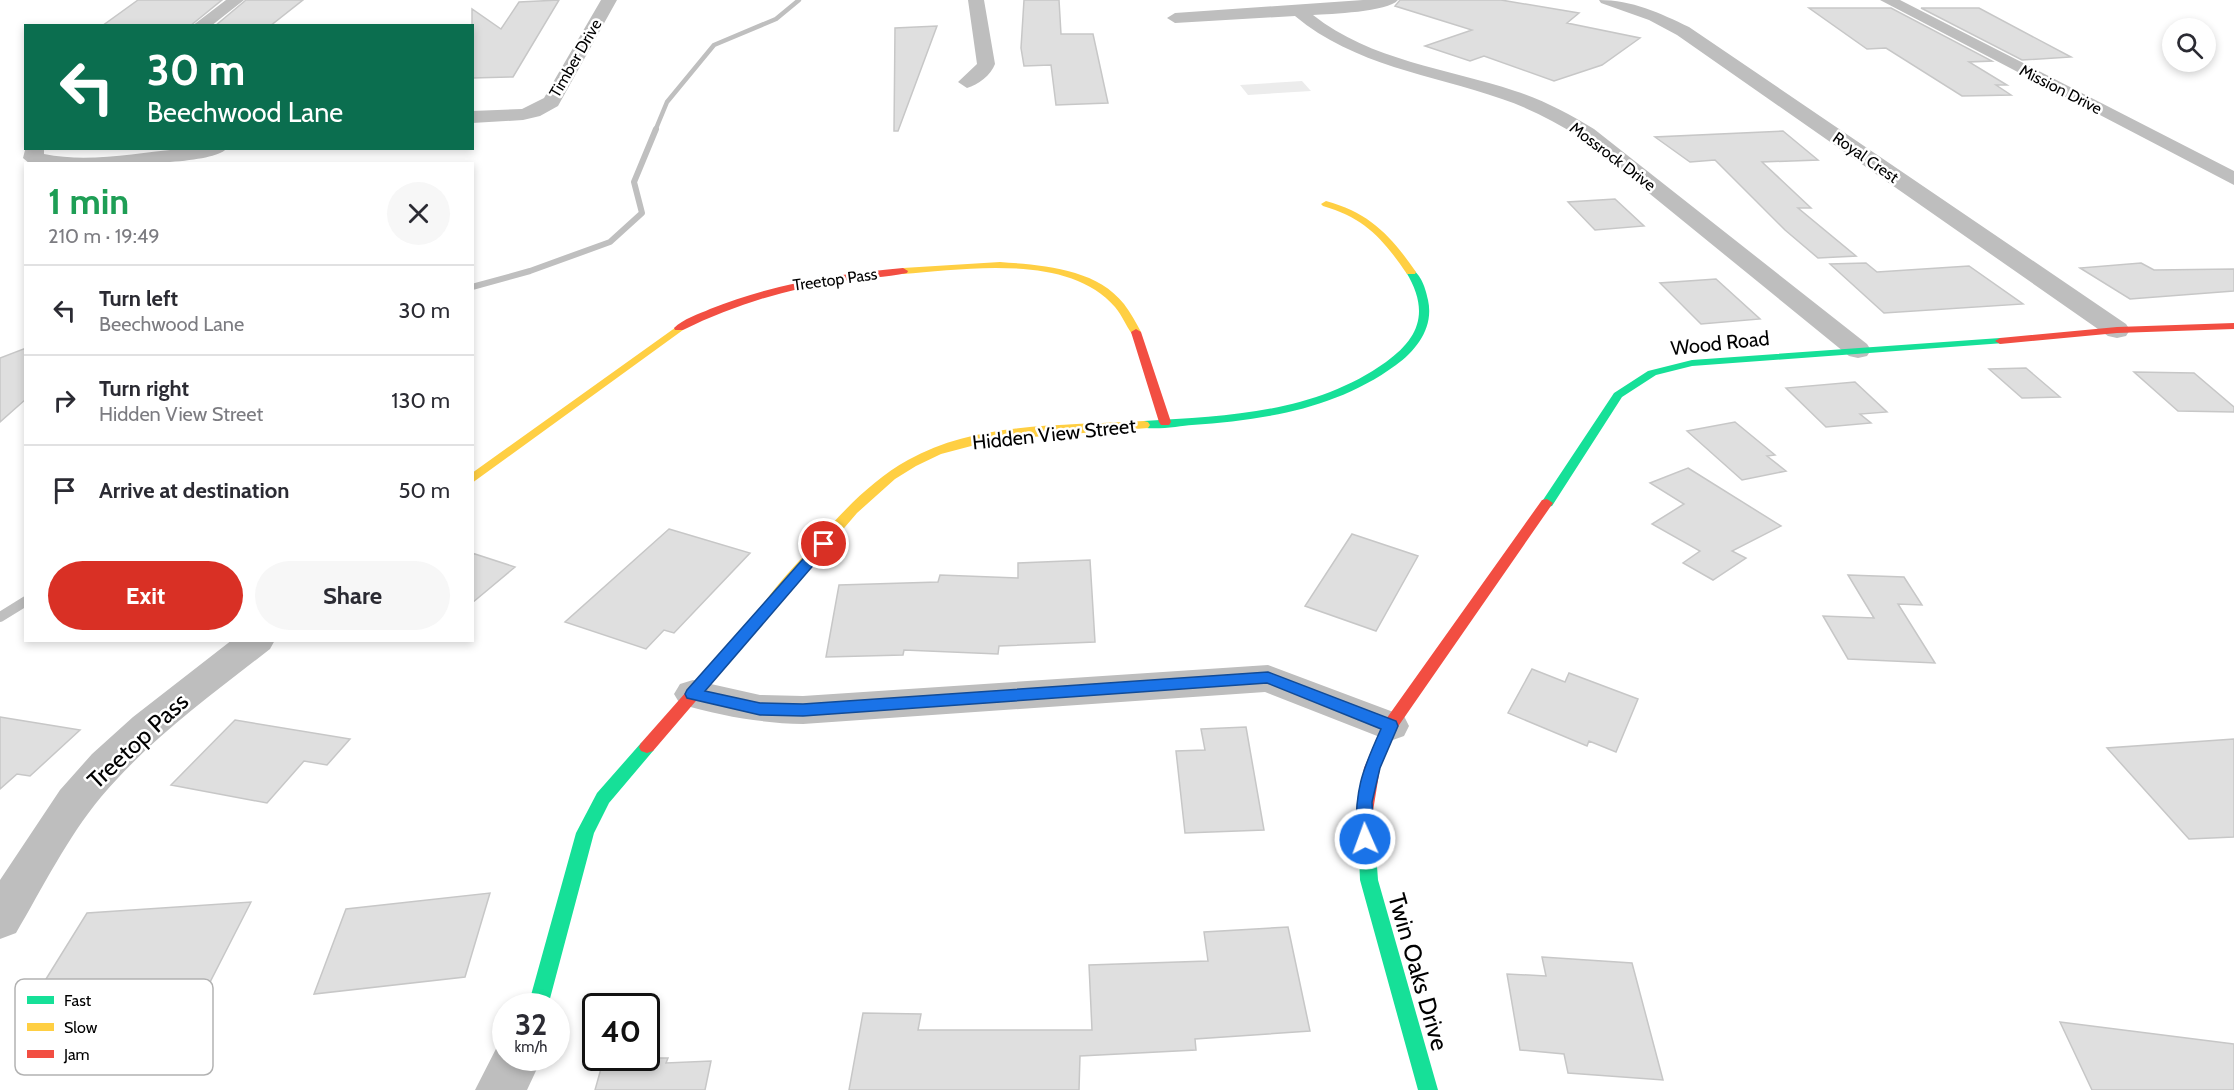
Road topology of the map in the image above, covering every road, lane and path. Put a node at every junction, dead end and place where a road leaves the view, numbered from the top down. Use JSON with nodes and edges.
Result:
{"nodes":[{"id":1,"x":236,"y":0,"type":"edge"},
{"id":2,"x":609,"y":0,"type":"edge"},
{"id":3,"x":976,"y":0,"type":"edge"},
{"id":4,"x":1390,"y":0,"type":"edge"},
{"id":5,"x":1607,"y":0,"type":"edge"},
{"id":6,"x":1888,"y":0,"type":"edge"},
{"id":7,"x":1299,"y":11,"type":"junction"},
{"id":8,"x":1175,"y":18,"type":"dead end"},
{"id":9,"x":203,"y":24,"type":"edge"},
{"id":10,"x":967,"y":82,"type":"dead end"},
{"id":11,"x":474,"y":117,"type":"edge"},
{"id":12,"x":206,"y":150,"type":"edge"},
{"id":13,"x":33,"y":153,"type":"edge"},
{"id":14,"x":59,"y":162,"type":"edge"},
{"id":15,"x":102,"y":162,"type":"edge"},
{"id":16,"x":2234,"y":179,"type":"edge"},
{"id":17,"x":1326,"y":204,"type":"dead end"},
{"id":18,"x":2234,"y":326,"type":"edge"},
{"id":19,"x":2117,"y":330,"type":"junction"},
{"id":20,"x":1858,"y":350,"type":"junction"},
{"id":21,"x":1165,"y":422,"type":"junction"},
{"id":22,"x":474,"y":478,"type":"edge"},
{"id":23,"x":254,"y":642,"type":"edge"},
{"id":24,"x":693,"y":694,"type":"junction"},
{"id":25,"x":1390,"y":726,"type":"junction"},
{"id":26,"x":0,"y":919,"type":"edge"},
{"id":27,"x":542,"y":993,"type":"edge"},
{"id":28,"x":510,"y":1071,"type":"edge"},
{"id":29,"x":500,"y":1090,"type":"edge"},
{"id":30,"x":1428,"y":1090,"type":"edge"}],
"edges":[{"from":1,"to":9,"type":"street"},
{"from":2,"to":11,"type":"street","name":"Timber Drive"},
{"from":3,"to":10,"type":"street"},
{"from":4,"to":7,"type":"street"},
{"from":5,"to":19,"type":"street","name":"Royal Crest"},
{"from":6,"to":16,"type":"street","name":"Mission Drive"},
{"from":7,"to":8,"type":"street"},
{"from":7,"to":20,"type":"street","name":"Mossrock Drive"},
{"from":12,"to":15,"type":"street"},
{"from":13,"to":14,"type":"street"},
{"from":17,"to":21,"type":"street","name":"Hidden View Street"},
{"from":18,"to":19,"type":"street","name":"Wood Road"},
{"from":19,"to":20,"type":"street","name":"Wood Road"},
{"from":20,"to":25,"type":"street","name":"Wood Road"},
{"from":21,"to":22,"type":"street","name":"Treetop Pass"},
{"from":21,"to":24,"type":"street","name":"Hidden View Street"},
{"from":23,"to":26,"type":"street","name":"Treetop Pass"},
{"from":24,"to":25,"type":"street"},
{"from":24,"to":27,"type":"street","name":"Hidden View Street"},
{"from":25,"to":30,"type":"street","name":"Twin Oaks Drive"},
{"from":28,"to":29,"type":"street"}]}
